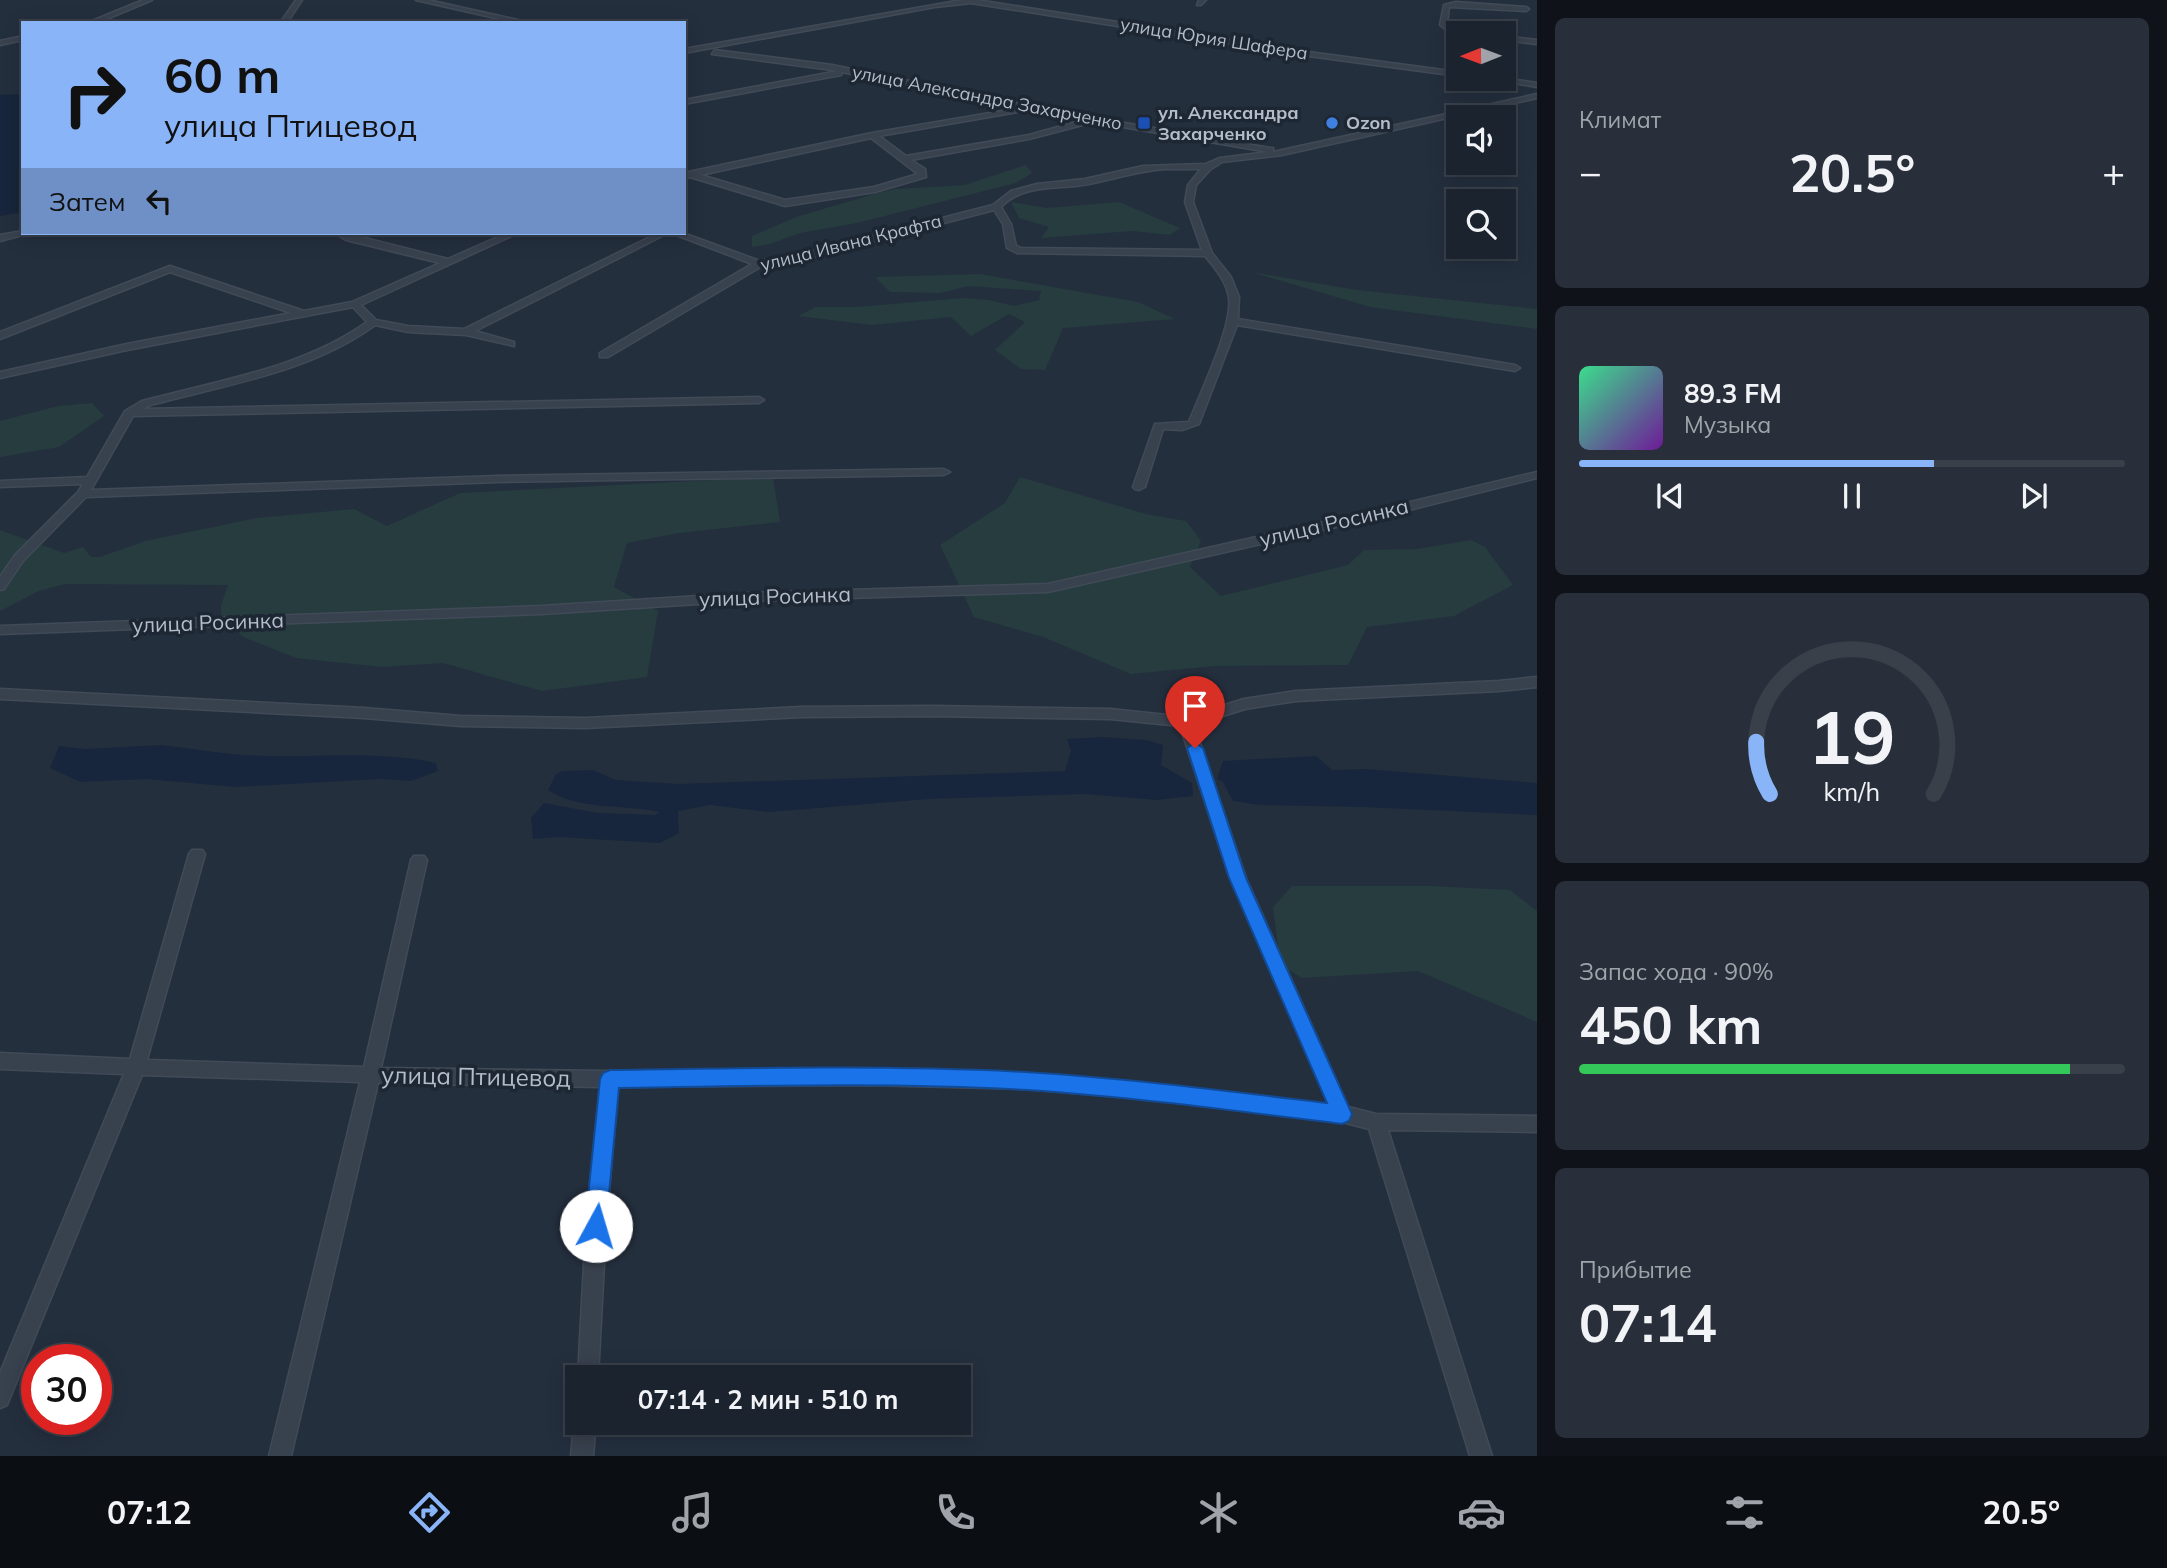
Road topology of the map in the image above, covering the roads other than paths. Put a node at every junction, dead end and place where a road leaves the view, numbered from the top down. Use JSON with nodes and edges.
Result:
{"nodes":[{"id":1,"x":149,"y":0,"type":"edge"},
{"id":2,"x":299,"y":0,"type":"edge"},
{"id":3,"x":419,"y":0,"type":"edge"},
{"id":4,"x":971,"y":1,"type":"edge"},
{"id":5,"x":1526,"y":9,"type":"dead end"},
{"id":6,"x":95,"y":21,"type":"edge"},
{"id":7,"x":285,"y":21,"type":"edge"},
{"id":8,"x":519,"y":21,"type":"edge"},
{"id":9,"x":1446,"y":27,"type":"edge"},
{"id":10,"x":21,"y":38,"type":"edge"},
{"id":11,"x":1516,"y":40,"type":"edge"},
{"id":12,"x":1537,"y":42,"type":"edge"},
{"id":13,"x":0,"y":43,"type":"edge"},
{"id":14,"x":722,"y":45,"type":"junction"},
{"id":15,"x":688,"y":51,"type":"edge"},
{"id":16,"x":728,"y":53,"type":"junction"},
{"id":17,"x":846,"y":71,"type":"junction"},
{"id":18,"x":1446,"y":72,"type":"edge"},
{"id":19,"x":1516,"y":82,"type":"edge"},
{"id":20,"x":1537,"y":85,"type":"edge"},
{"id":21,"x":1537,"y":96,"type":"edge"},
{"id":22,"x":686,"y":102,"type":"edge"},
{"id":23,"x":1034,"y":109,"type":"junction"},
{"id":24,"x":1097,"y":119,"type":"junction"},
{"id":25,"x":872,"y":135,"type":"junction"},
{"id":26,"x":1282,"y":153,"type":"junction"},
{"id":27,"x":906,"y":158,"type":"junction"},
{"id":28,"x":1208,"y":167,"type":"junction"},
{"id":29,"x":687,"y":175,"type":"edge"},
{"id":30,"x":996,"y":207,"type":"junction"},
{"id":31,"x":21,"y":234,"type":"edge"},
{"id":32,"x":343,"y":235,"type":"edge"},
{"id":33,"x":509,"y":235,"type":"edge"},
{"id":34,"x":660,"y":235,"type":"edge"},
{"id":35,"x":680,"y":235,"type":"edge"},
{"id":36,"x":0,"y":238,"type":"edge"},
{"id":37,"x":1208,"y":253,"type":"junction"},
{"id":38,"x":448,"y":262,"type":"junction"},
{"id":39,"x":759,"y":264,"type":"junction"},
{"id":40,"x":355,"y":304,"type":"junction"},
{"id":41,"x":303,"y":313,"type":"junction"},
{"id":42,"x":1233,"y":321,"type":"junction"},
{"id":43,"x":373,"y":323,"type":"junction"},
{"id":44,"x":466,"y":332,"type":"junction"},
{"id":45,"x":0,"y":336,"type":"edge"},
{"id":46,"x":510,"y":344,"type":"dead end"},
{"id":47,"x":604,"y":355,"type":"dead end"},
{"id":48,"x":1515,"y":368,"type":"dead end"},
{"id":49,"x":0,"y":375,"type":"edge"},
{"id":50,"x":759,"y":400,"type":"dead end"},
{"id":51,"x":129,"y":413,"type":"junction"},
{"id":52,"x":944,"y":472,"type":"dead end"},
{"id":53,"x":1537,"y":475,"type":"edge"},
{"id":54,"x":89,"y":480,"type":"junction"},
{"id":55,"x":0,"y":484,"type":"edge"},
{"id":56,"x":1139,"y":487,"type":"dead end"},
{"id":57,"x":83,"y":494,"type":"junction"},
{"id":58,"x":0,"y":586,"type":"edge"},
{"id":59,"x":0,"y":630,"type":"edge"},
{"id":60,"x":1537,"y":681,"type":"edge"},
{"id":61,"x":0,"y":694,"type":"edge"},
{"id":62,"x":1186,"y":722,"type":"junction"},
{"id":63,"x":197,"y":854,"type":"dead end"},
{"id":64,"x":419,"y":860,"type":"dead end"},
{"id":65,"x":0,"y":1061,"type":"edge"},
{"id":66,"x":136,"y":1067,"type":"junction"},
{"id":67,"x":371,"y":1075,"type":"junction"},
{"id":68,"x":610,"y":1079,"type":"junction"},
{"id":69,"x":1342,"y":1114,"type":"junction"},
{"id":70,"x":1376,"y":1122,"type":"junction"},
{"id":71,"x":1537,"y":1124,"type":"edge"},
{"id":72,"x":590,"y":1365,"type":"edge"},
{"id":73,"x":0,"y":1398,"type":"edge"},
{"id":74,"x":584,"y":1435,"type":"edge"},
{"id":75,"x":280,"y":1456,"type":"edge"},
{"id":76,"x":582,"y":1456,"type":"edge"},
{"id":77,"x":1481,"y":1456,"type":"edge"}],
"edges":[{"from":1,"to":6,"type":"street"},
{"from":2,"to":7,"type":"street"},
{"from":3,"to":8,"type":"street"},
{"from":4,"to":14,"type":"street","name":"улица Юрия Шафера"},
{"from":4,"to":18,"type":"street","name":"улица Юрия Шафера"},
{"from":5,"to":9,"type":"street"},
{"from":10,"to":13,"type":"street"},
{"from":11,"to":12,"type":"street"},
{"from":14,"to":15,"type":"street","name":"улица Юрия Шафера"},
{"from":14,"to":16,"type":"street"},
{"from":15,"to":16,"type":"street","name":"улица Александра Захарченко"},
{"from":16,"to":17,"type":"street","name":"улица Александра Захарченко"},
{"from":17,"to":22,"type":"street"},
{"from":17,"to":23,"type":"street","name":"улица Александра Захарченко"},
{"from":19,"to":20,"type":"street"},
{"from":21,"to":26,"type":"street","name":"улица Ивана Крафта"},
{"from":23,"to":24,"type":"street","name":"улица Александра Захарченко"},
{"from":23,"to":25,"type":"street"},
{"from":24,"to":26,"type":"street","name":"улица Александра Захарченко"},
{"from":24,"to":27,"type":"street"},
{"from":25,"to":27,"type":"street"},
{"from":25,"to":29,"type":"street"},
{"from":26,"to":28,"type":"street","name":"улица Ивана Крафта"},
{"from":27,"to":29,"type":"street"},
{"from":28,"to":30,"type":"street","name":"улица Ивана Крафта"},
{"from":28,"to":37,"type":"street"},
{"from":30,"to":37,"type":"street"},
{"from":30,"to":39,"type":"street","name":"улица Ивана Крафта"},
{"from":31,"to":36,"type":"street"},
{"from":32,"to":38,"type":"street"},
{"from":33,"to":38,"type":"street"},
{"from":34,"to":44,"type":"street"},
{"from":35,"to":39,"type":"street"},
{"from":37,"to":42,"type":"street"},
{"from":38,"to":40,"type":"street"},
{"from":39,"to":47,"type":"street","name":"улица Ивана Крафта"},
{"from":40,"to":41,"type":"street"},
{"from":40,"to":43,"type":"street"},
{"from":41,"to":45,"type":"street"},
{"from":41,"to":49,"type":"street"},
{"from":42,"to":48,"type":"street"},
{"from":42,"to":56,"type":"street"},
{"from":43,"to":44,"type":"street"},
{"from":43,"to":51,"type":"street"},
{"from":44,"to":46,"type":"street"},
{"from":50,"to":51,"type":"street"},
{"from":51,"to":54,"type":"street"},
{"from":52,"to":57,"type":"street"},
{"from":53,"to":59,"type":"street","name":"улица Росинка"},
{"from":54,"to":55,"type":"street"},
{"from":54,"to":57,"type":"street"},
{"from":57,"to":58,"type":"street"},
{"from":60,"to":62,"type":"street"},
{"from":61,"to":62,"type":"street"},
{"from":62,"to":69,"type":"street"},
{"from":63,"to":66,"type":"street"},
{"from":64,"to":67,"type":"street"},
{"from":65,"to":66,"type":"street","name":"улица Птицевод"},
{"from":66,"to":67,"type":"street","name":"улица Птицевод"},
{"from":66,"to":73,"type":"street"},
{"from":67,"to":68,"type":"street","name":"улица Птицевод"},
{"from":67,"to":75,"type":"street"},
{"from":68,"to":69,"type":"street","name":"улица Птицевод"},
{"from":68,"to":72,"type":"street"},
{"from":69,"to":70,"type":"street","name":"улица Птицевод"},
{"from":70,"to":71,"type":"street","name":"улица Птицевод"},
{"from":70,"to":77,"type":"street"},
{"from":74,"to":76,"type":"street"}]}
